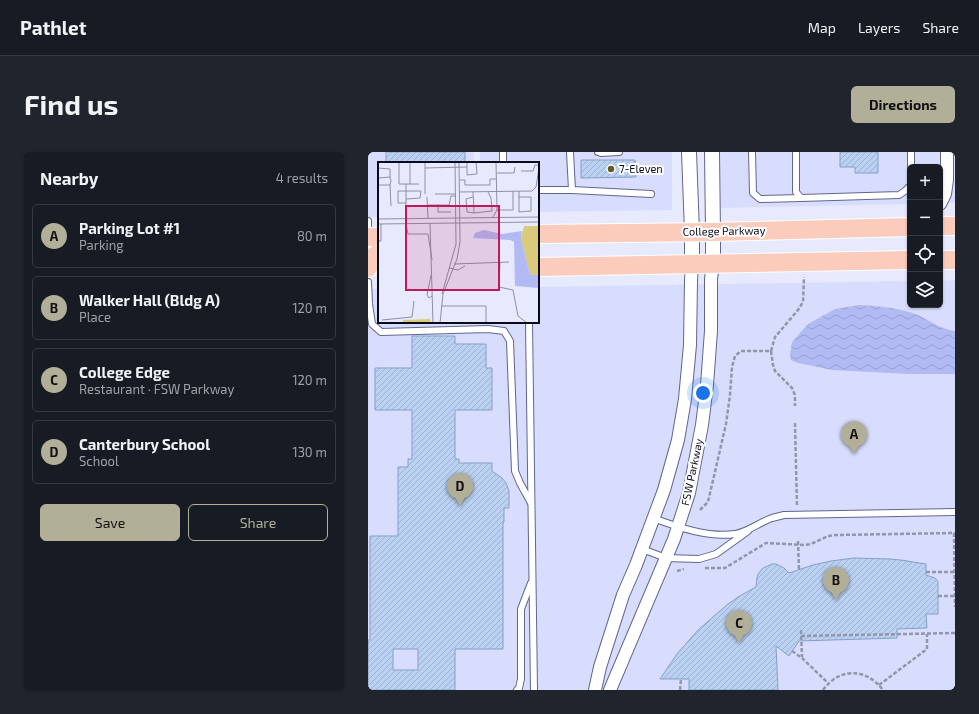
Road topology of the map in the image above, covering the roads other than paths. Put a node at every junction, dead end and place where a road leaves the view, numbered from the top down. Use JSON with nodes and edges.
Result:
{"nodes":[{"id":1,"x":570,"y":152,"type":"edge"},
{"id":2,"x":598,"y":152,"type":"edge"},
{"id":3,"x":619,"y":152,"type":"edge"},
{"id":4,"x":689,"y":152,"type":"edge"},
{"id":5,"x":712,"y":152,"type":"edge"},
{"id":6,"x":752,"y":152,"type":"edge"},
{"id":7,"x":796,"y":152,"type":"edge"},
{"id":8,"x":910,"y":152,"type":"edge"},
{"id":9,"x":947,"y":152,"type":"edge"},
{"id":10,"x":911,"y":164,"type":"edge"},
{"id":11,"x":951,"y":180,"type":"edge"},
{"id":12,"x":907,"y":189,"type":"edge"},
{"id":13,"x":539,"y":190,"type":"edge"},
{"id":14,"x":572,"y":190,"type":"junction"},
{"id":15,"x":651,"y":194,"type":"dead end"},
{"id":16,"x":800,"y":198,"type":"junction"},
{"id":17,"x":942,"y":200,"type":"edge"},
{"id":18,"x":368,"y":221,"type":"edge"},
{"id":19,"x":943,"y":226,"type":"edge"},
{"id":20,"x":955,"y":226,"type":"edge"},
{"id":21,"x":907,"y":227,"type":"edge"},
{"id":22,"x":692,"y":232,"type":"junction"},
{"id":23,"x":713,"y":232,"type":"junction"},
{"id":24,"x":539,"y":234,"type":"edge"},
{"id":25,"x":368,"y":237,"type":"edge"},
{"id":26,"x":378,"y":254,"type":"edge"},
{"id":27,"x":907,"y":260,"type":"edge"},
{"id":28,"x":943,"y":260,"type":"edge"},
{"id":29,"x":955,"y":260,"type":"edge"},
{"id":30,"x":692,"y":264,"type":"junction"},
{"id":31,"x":713,"y":264,"type":"junction"},
{"id":32,"x":539,"y":267,"type":"edge"},
{"id":33,"x":368,"y":268,"type":"edge"},
{"id":34,"x":378,"y":269,"type":"edge"},
{"id":35,"x":368,"y":282,"type":"edge"},
{"id":36,"x":529,"y":323,"type":"edge"},
{"id":37,"x":532,"y":504,"type":"junction"},
{"id":38,"x":955,"y":512,"type":"edge"},
{"id":39,"x":653,"y":518,"type":"junction"},
{"id":40,"x":755,"y":526,"type":"junction"},
{"id":41,"x":678,"y":527,"type":"junction"},
{"id":42,"x":642,"y":549,"type":"junction"},
{"id":43,"x":666,"y":558,"type":"junction"},
{"id":44,"x":533,"y":580,"type":"junction"},
{"id":45,"x":517,"y":690,"type":"edge"},
{"id":46,"x":534,"y":690,"type":"edge"},
{"id":47,"x":595,"y":690,"type":"edge"},
{"id":48,"x":610,"y":690,"type":"edge"}],
"edges":[{"from":1,"to":14,"type":"lane"},
{"from":2,"to":3,"type":"lane"},
{"from":4,"to":22,"type":"street"},
{"from":5,"to":23,"type":"street"},
{"from":6,"to":16,"type":"lane"},
{"from":7,"to":16,"type":"lane"},
{"from":8,"to":10,"type":"lane"},
{"from":9,"to":11,"type":"street"},
{"from":11,"to":17,"type":"street"},
{"from":12,"to":16,"type":"lane"},
{"from":13,"to":14,"type":"lane"},
{"from":14,"to":15,"type":"lane"},
{"from":18,"to":25,"type":"lane"},
{"from":19,"to":20,"type":"main road"},
{"from":21,"to":23,"type":"main road","name":"College Parkway"},
{"from":22,"to":23,"type":"main road","name":"College Parkway"},
{"from":22,"to":24,"type":"main road","name":"College Parkway"},
{"from":22,"to":30,"type":"street"},
{"from":23,"to":31,"type":"street"},
{"from":26,"to":33,"type":"main road"},
{"from":27,"to":31,"type":"main road"},
{"from":28,"to":29,"type":"main road"},
{"from":30,"to":31,"type":"main road"},
{"from":30,"to":32,"type":"main road"},
{"from":30,"to":39,"type":"street","name":"FSW Parkway"},
{"from":31,"to":41,"type":"street","name":"FSW Parkway"},
{"from":33,"to":34,"type":"main road"},
{"from":35,"to":37,"type":"lane"},
{"from":36,"to":37,"type":"lane"},
{"from":37,"to":44,"type":"lane"},
{"from":38,"to":40,"type":"lane"},
{"from":39,"to":41,"type":"lane"},
{"from":39,"to":42,"type":"street","name":"FSW Parkway"},
{"from":40,"to":41,"type":"lane"},
{"from":40,"to":43,"type":"lane"},
{"from":41,"to":43,"type":"street","name":"FSW Parkway"},
{"from":42,"to":43,"type":"lane"},
{"from":42,"to":47,"type":"street","name":"FSW Parkway"},
{"from":43,"to":48,"type":"street","name":"FSW Parkway"},
{"from":44,"to":45,"type":"lane"},
{"from":44,"to":46,"type":"lane"}]}
